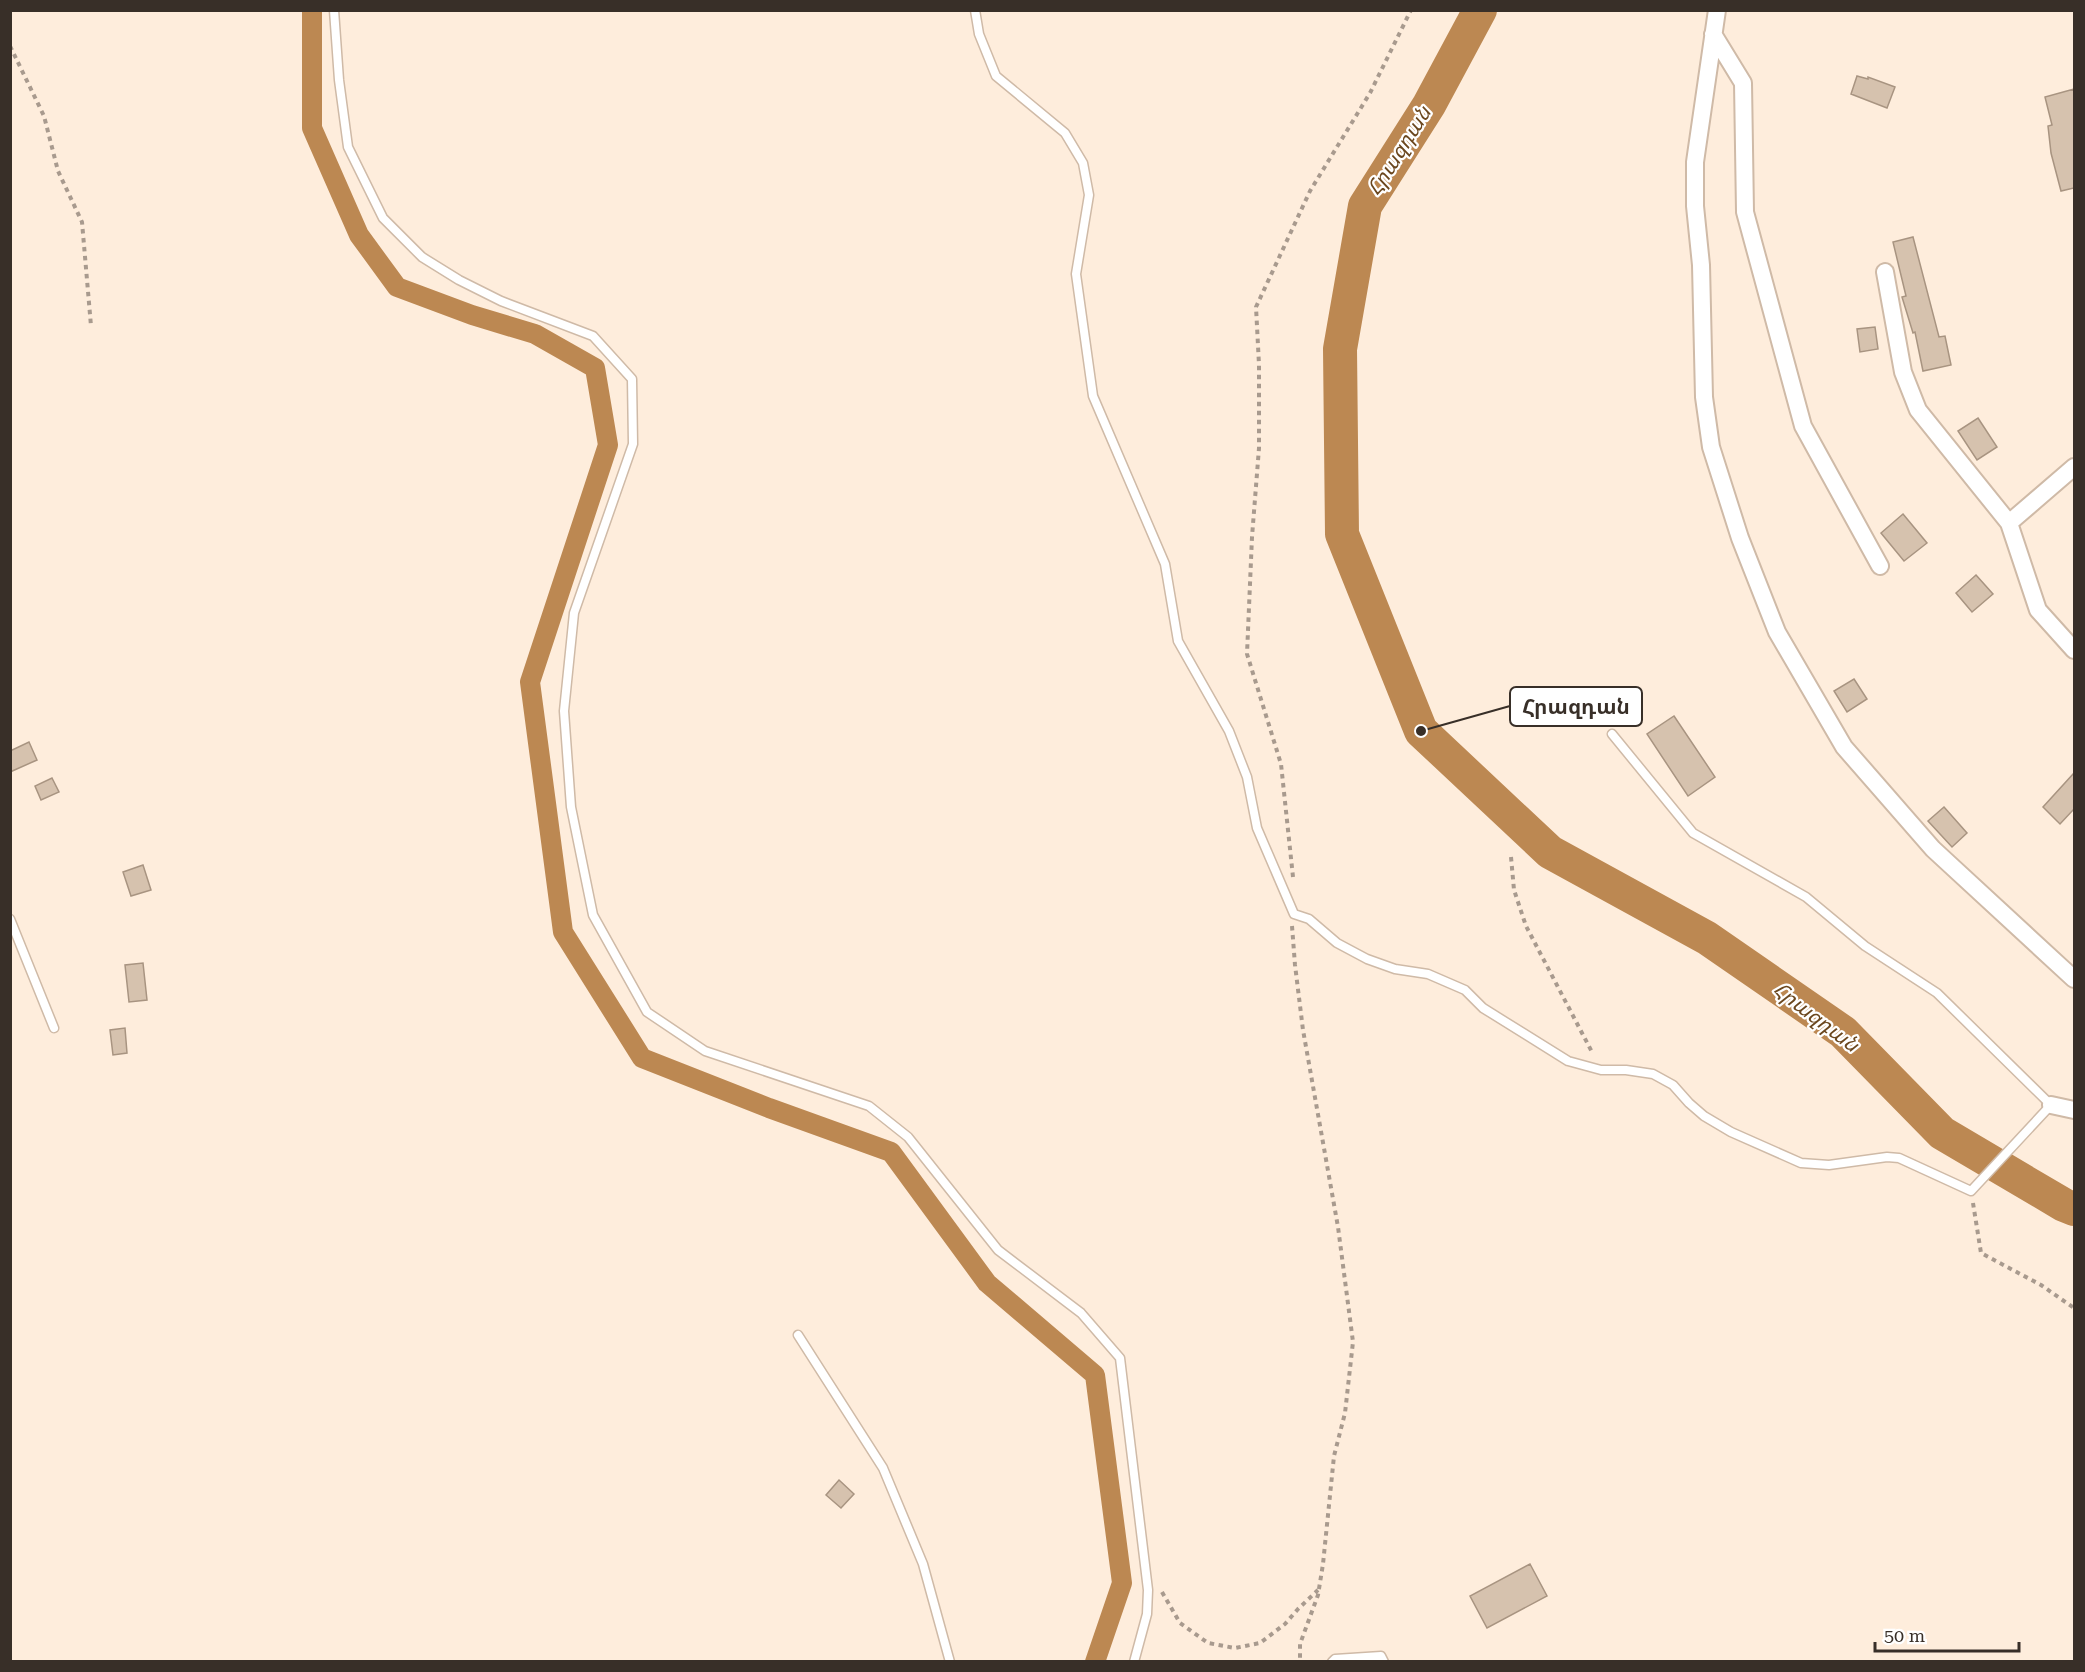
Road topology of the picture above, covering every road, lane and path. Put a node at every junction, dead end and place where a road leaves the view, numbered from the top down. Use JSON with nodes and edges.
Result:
{"nodes":[{"id":1,"x":334,"y":10,"type":"edge"},
{"id":2,"x":975,"y":10,"type":"edge"},
{"id":3,"x":1411,"y":10,"type":"edge"},
{"id":4,"x":1717,"y":10,"type":"edge"},
{"id":5,"x":1713,"y":34,"type":"junction"},
{"id":6,"x":10,"y":46,"type":"edge"},
{"id":7,"x":1885,"y":272,"type":"dead end"},
{"id":8,"x":91,"y":326,"type":"dead end"},
{"id":9,"x":2074,"y":467,"type":"edge"},
{"id":10,"x":2008,"y":523,"type":"junction"},
{"id":11,"x":1880,"y":566,"type":"dead end"},
{"id":12,"x":2074,"y":650,"type":"edge"},
{"id":13,"x":1612,"y":734,"type":"dead end"},
{"id":14,"x":1511,"y":857,"type":"dead end"},
{"id":15,"x":1293,"y":881,"type":"dead end"},
{"id":16,"x":1294,"y":914,"type":"junction"},
{"id":17,"x":10,"y":919,"type":"edge"},
{"id":18,"x":2074,"y":979,"type":"edge"},
{"id":19,"x":54,"y":1028,"type":"dead end"},
{"id":20,"x":1601,"y":1070,"type":"junction"},
{"id":21,"x":2050,"y":1105,"type":"junction"},
{"id":22,"x":2074,"y":1110,"type":"edge"},
{"id":23,"x":1971,"y":1191,"type":"junction"},
{"id":24,"x":2074,"y":1308,"type":"edge"},
{"id":25,"x":798,"y":1335,"type":"dead end"},
{"id":26,"x":1159,"y":1586,"type":"dead end"},
{"id":27,"x":1318,"y":1590,"type":"junction"},
{"id":28,"x":950,"y":1662,"type":"edge"},
{"id":29,"x":1134,"y":1662,"type":"edge"},
{"id":30,"x":1300,"y":1662,"type":"edge"},
{"id":31,"x":1332,"y":1662,"type":"edge"},
{"id":32,"x":1384,"y":1662,"type":"edge"}],
"edges":[{"from":1,"to":29,"type":"lane"},
{"from":2,"to":16,"type":"lane"},
{"from":3,"to":15,"type":"path"},
{"from":4,"to":5,"type":"street"},
{"from":5,"to":11,"type":"street"},
{"from":5,"to":18,"type":"street"},
{"from":6,"to":8,"type":"path"},
{"from":7,"to":10,"type":"street"},
{"from":9,"to":10,"type":"street"},
{"from":10,"to":12,"type":"street"},
{"from":13,"to":21,"type":"lane"},
{"from":14,"to":20,"type":"path"},
{"from":16,"to":20,"type":"lane"},
{"from":16,"to":27,"type":"path"},
{"from":17,"to":19,"type":"lane"},
{"from":20,"to":23,"type":"lane"},
{"from":21,"to":22,"type":"street"},
{"from":21,"to":23,"type":"lane"},
{"from":23,"to":24,"type":"path"},
{"from":25,"to":28,"type":"lane"},
{"from":26,"to":27,"type":"path"},
{"from":27,"to":30,"type":"path"},
{"from":31,"to":32,"type":"lane"}]}
